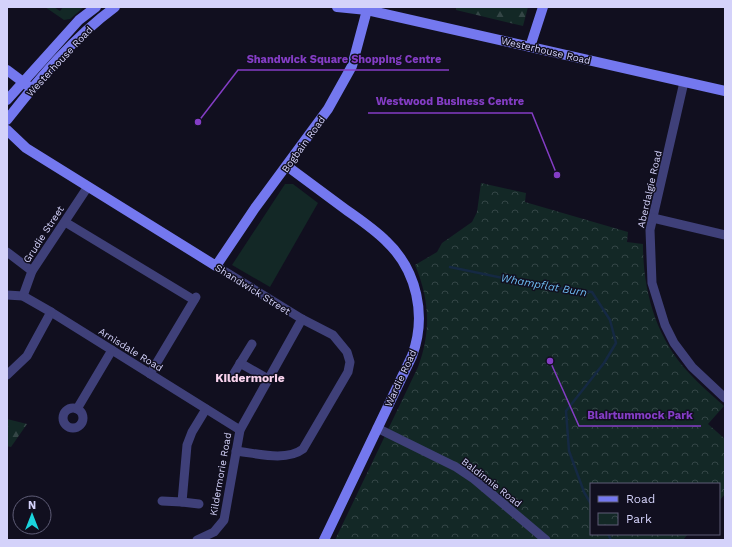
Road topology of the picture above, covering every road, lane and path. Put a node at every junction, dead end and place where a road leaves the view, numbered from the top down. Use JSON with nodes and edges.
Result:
{"nodes":[{"id":1,"x":96,"y":7,"type":"edge"},
{"id":2,"x":115,"y":7,"type":"edge"},
{"id":3,"x":337,"y":7,"type":"edge"},
{"id":4,"x":543,"y":7,"type":"edge"},
{"id":5,"x":363,"y":8,"type":"edge"},
{"id":6,"x":530,"y":47,"type":"junction"},
{"id":7,"x":7,"y":70,"type":"edge"},
{"id":8,"x":23,"y":81,"type":"junction"},
{"id":9,"x":684,"y":82,"type":"junction"},
{"id":10,"x":31,"y":89,"type":"junction"},
{"id":11,"x":725,"y":91,"type":"edge"},
{"id":12,"x":7,"y":100,"type":"edge"},
{"id":13,"x":7,"y":120,"type":"edge"},
{"id":14,"x":7,"y":130,"type":"edge"},
{"id":15,"x":286,"y":166,"type":"junction"},
{"id":16,"x":87,"y":188,"type":"junction"},
{"id":17,"x":653,"y":218,"type":"junction"},
{"id":18,"x":65,"y":222,"type":"junction"},
{"id":19,"x":725,"y":235,"type":"edge"},
{"id":20,"x":7,"y":252,"type":"edge"},
{"id":21,"x":216,"y":266,"type":"junction"},
{"id":22,"x":32,"y":271,"type":"junction"},
{"id":23,"x":7,"y":295,"type":"edge"},
{"id":24,"x":23,"y":296,"type":"junction"},
{"id":25,"x":51,"y":312,"type":"junction"},
{"id":26,"x":302,"y":319,"type":"junction"},
{"id":27,"x":252,"y":344,"type":"dead end"},
{"id":28,"x":112,"y":350,"type":"junction"},
{"id":29,"x":240,"y":364,"type":"junction"},
{"id":30,"x":150,"y":374,"type":"junction"},
{"id":31,"x":7,"y":375,"type":"edge"},
{"id":32,"x":233,"y":375,"type":"dead end"},
{"id":33,"x":268,"y":379,"type":"junction"},
{"id":34,"x":725,"y":398,"type":"edge"},
{"id":35,"x":77,"y":409,"type":"dead end"},
{"id":36,"x":206,"y":409,"type":"junction"},
{"id":37,"x":377,"y":428,"type":"junction"},
{"id":38,"x":240,"y":430,"type":"junction"},
{"id":39,"x":236,"y":451,"type":"junction"},
{"id":40,"x":162,"y":501,"type":"dead end"},
{"id":41,"x":182,"y":502,"type":"junction"},
{"id":42,"x":199,"y":504,"type":"dead end"},
{"id":43,"x":197,"y":540,"type":"edge"},
{"id":44,"x":324,"y":540,"type":"edge"},
{"id":45,"x":546,"y":540,"type":"edge"}],
"edges":[{"from":1,"to":8,"type":"street","name":"Westerhouse Road"},
{"from":2,"to":10,"type":"street","name":"Westerhouse Road"},
{"from":3,"to":5,"type":"street","name":"Westerhouse Road"},
{"from":4,"to":6,"type":"street"},
{"from":5,"to":6,"type":"street","name":"Westerhouse Road"},
{"from":5,"to":15,"type":"street","name":"Bogbain Road"},
{"from":6,"to":9,"type":"street","name":"Westerhouse Road"},
{"from":7,"to":8,"type":"street"},
{"from":8,"to":10,"type":"street"},
{"from":8,"to":12,"type":"street","name":"Westerhouse Road"},
{"from":9,"to":11,"type":"street","name":"Westerhouse Road"},
{"from":9,"to":17,"type":"street","name":"Aberdalgie Road"},
{"from":10,"to":13,"type":"street","name":"Westerhouse Road"},
{"from":14,"to":16,"type":"street","name":"Shandwick Street"},
{"from":15,"to":21,"type":"street","name":"Bogbain Road"},
{"from":15,"to":37,"type":"street","name":"Wardie Road"},
{"from":16,"to":18,"type":"street","name":"Grudie Street"},
{"from":16,"to":21,"type":"street","name":"Shandwick Street"},
{"from":17,"to":19,"type":"street"},
{"from":17,"to":34,"type":"street","name":"Aberdalgie Road"},
{"from":18,"to":22,"type":"street","name":"Grudie Street"},
{"from":18,"to":30,"type":"street"},
{"from":20,"to":22,"type":"street"},
{"from":21,"to":26,"type":"street","name":"Shandwick Street"},
{"from":22,"to":24,"type":"street","name":"Grudie Street"},
{"from":23,"to":24,"type":"street","name":"Arnisdale Road"},
{"from":24,"to":25,"type":"street","name":"Arnisdale Road"},
{"from":25,"to":28,"type":"street","name":"Arnisdale Road"},
{"from":25,"to":31,"type":"street"},
{"from":26,"to":33,"type":"street","name":"Kildermorie Road"},
{"from":26,"to":39,"type":"street","name":"Shandwick Street"},
{"from":27,"to":29,"type":"street"},
{"from":28,"to":30,"type":"street","name":"Arnisdale Road"},
{"from":28,"to":35,"type":"street"},
{"from":29,"to":32,"type":"street"},
{"from":29,"to":33,"type":"street"},
{"from":30,"to":36,"type":"street","name":"Arnisdale Road"},
{"from":33,"to":38,"type":"street","name":"Kildermorie Road"},
{"from":36,"to":38,"type":"street","name":"Arnisdale Road"},
{"from":36,"to":41,"type":"street"},
{"from":37,"to":44,"type":"street","name":"Wardie Road"},
{"from":37,"to":45,"type":"street","name":"Baldinnie Road"},
{"from":38,"to":39,"type":"street","name":"Kildermorie Road"},
{"from":39,"to":43,"type":"street","name":"Kildermorie Road"},
{"from":40,"to":41,"type":"street"},
{"from":41,"to":42,"type":"street"}]}
